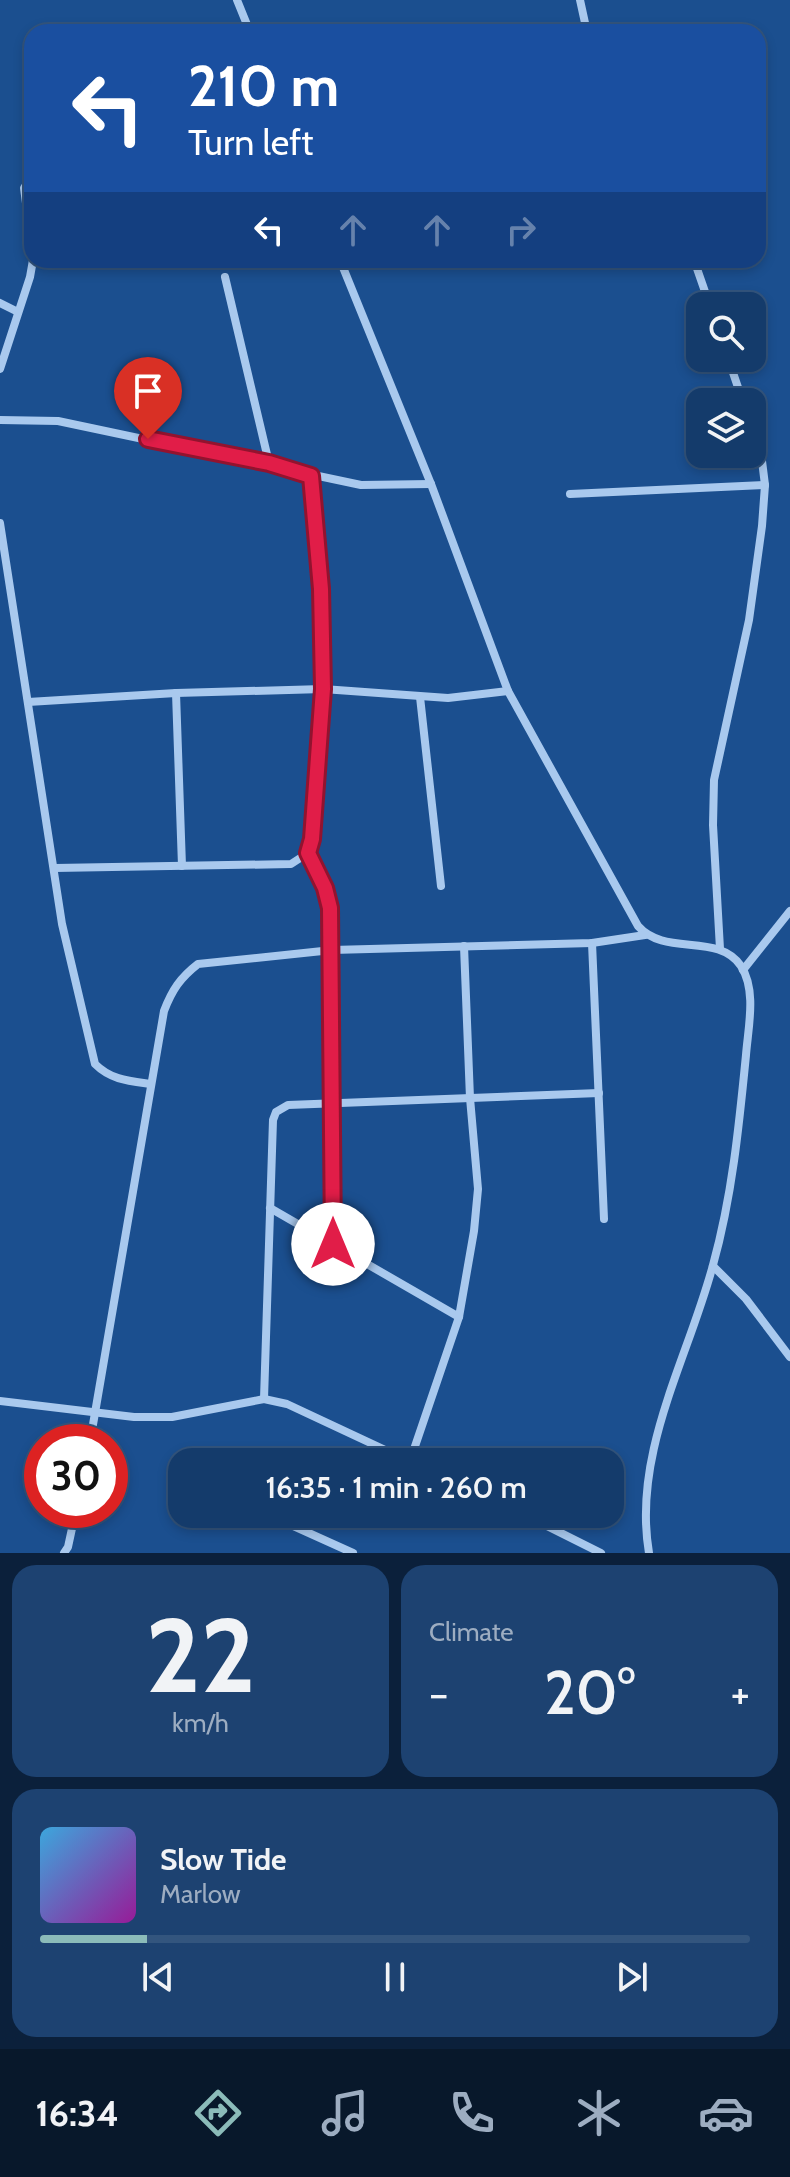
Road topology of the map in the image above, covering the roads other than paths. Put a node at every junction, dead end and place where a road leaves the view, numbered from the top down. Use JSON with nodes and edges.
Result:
{"nodes":[{"id":1,"x":237,"y":0,"type":"edge"},
{"id":2,"x":580,"y":0,"type":"edge"},
{"id":3,"x":247,"y":24,"type":"edge"},
{"id":4,"x":585,"y":24,"type":"edge"},
{"id":5,"x":32,"y":268,"type":"edge"},
{"id":6,"x":343,"y":268,"type":"edge"},
{"id":7,"x":697,"y":268,"type":"edge"},
{"id":8,"x":225,"y":277,"type":"dead end"},
{"id":9,"x":705,"y":292,"type":"edge"},
{"id":10,"x":0,"y":303,"type":"edge"},
{"id":11,"x":18,"y":312,"type":"junction"},
{"id":12,"x":0,"y":369,"type":"edge"},
{"id":13,"x":0,"y":420,"type":"edge"},
{"id":14,"x":269,"y":463,"type":"junction"},
{"id":15,"x":763,"y":468,"type":"edge"},
{"id":16,"x":311,"y":476,"type":"junction"},
{"id":17,"x":431,"y":484,"type":"junction"},
{"id":18,"x":765,"y":485,"type":"junction"},
{"id":19,"x":570,"y":494,"type":"dead end"},
{"id":20,"x":0,"y":523,"type":"edge"},
{"id":21,"x":323,"y":689,"type":"junction"},
{"id":22,"x":508,"y":691,"type":"junction"},
{"id":23,"x":176,"y":693,"type":"junction"},
{"id":24,"x":420,"y":697,"type":"junction"},
{"id":25,"x":28,"y":702,"type":"junction"},
{"id":26,"x":308,"y":853,"type":"junction"},
{"id":27,"x":182,"y":866,"type":"junction"},
{"id":28,"x":55,"y":868,"type":"junction"},
{"id":29,"x":441,"y":886,"type":"dead end"},
{"id":30,"x":790,"y":911,"type":"edge"},
{"id":31,"x":645,"y":935,"type":"junction"},
{"id":32,"x":592,"y":943,"type":"junction"},
{"id":33,"x":464,"y":946,"type":"junction"},
{"id":34,"x":720,"y":949,"type":"junction"},
{"id":35,"x":332,"y":950,"type":"junction"},
{"id":36,"x":743,"y":970,"type":"junction"},
{"id":37,"x":151,"y":1084,"type":"junction"},
{"id":38,"x":599,"y":1093,"type":"junction"},
{"id":39,"x":470,"y":1098,"type":"junction"},
{"id":40,"x":333,"y":1104,"type":"junction"},
{"id":41,"x":270,"y":1208,"type":"junction"},
{"id":42,"x":604,"y":1219,"type":"dead end"},
{"id":43,"x":333,"y":1244,"type":"junction"},
{"id":44,"x":713,"y":1266,"type":"junction"},
{"id":45,"x":459,"y":1317,"type":"junction"},
{"id":46,"x":790,"y":1357,"type":"edge"},
{"id":47,"x":264,"y":1399,"type":"junction"},
{"id":48,"x":0,"y":1401,"type":"edge"},
{"id":49,"x":96,"y":1411,"type":"junction"},
{"id":50,"x":93,"y":1424,"type":"edge"},
{"id":51,"x":380,"y":1448,"type":"edge"},
{"id":52,"x":415,"y":1448,"type":"edge"},
{"id":53,"x":72,"y":1528,"type":"edge"},
{"id":54,"x":298,"y":1528,"type":"edge"},
{"id":55,"x":551,"y":1528,"type":"edge"},
{"id":56,"x":64,"y":1553,"type":"edge"},
{"id":57,"x":353,"y":1553,"type":"edge"},
{"id":58,"x":601,"y":1553,"type":"edge"},
{"id":59,"x":649,"y":1553,"type":"edge"}],
"edges":[{"from":1,"to":3,"type":"street"},
{"from":2,"to":4,"type":"street"},
{"from":5,"to":11,"type":"street"},
{"from":6,"to":17,"type":"street"},
{"from":7,"to":9,"type":"street"},
{"from":8,"to":14,"type":"street"},
{"from":10,"to":11,"type":"street"},
{"from":11,"to":12,"type":"street"},
{"from":13,"to":14,"type":"street"},
{"from":14,"to":16,"type":"street"},
{"from":15,"to":18,"type":"street"},
{"from":16,"to":17,"type":"street"},
{"from":16,"to":21,"type":"street"},
{"from":17,"to":22,"type":"street"},
{"from":18,"to":19,"type":"street"},
{"from":18,"to":34,"type":"street"},
{"from":20,"to":25,"type":"street"},
{"from":21,"to":23,"type":"street"},
{"from":21,"to":24,"type":"street"},
{"from":21,"to":26,"type":"street"},
{"from":22,"to":24,"type":"street"},
{"from":22,"to":31,"type":"street"},
{"from":23,"to":25,"type":"street"},
{"from":23,"to":27,"type":"street"},
{"from":24,"to":29,"type":"street"},
{"from":25,"to":28,"type":"street"},
{"from":26,"to":27,"type":"street"},
{"from":26,"to":35,"type":"street"},
{"from":27,"to":28,"type":"street"},
{"from":28,"to":37,"type":"street"},
{"from":30,"to":36,"type":"street"},
{"from":31,"to":32,"type":"street"},
{"from":31,"to":34,"type":"street"},
{"from":32,"to":33,"type":"street"},
{"from":32,"to":38,"type":"street"},
{"from":33,"to":35,"type":"street"},
{"from":33,"to":39,"type":"street"},
{"from":34,"to":36,"type":"street"},
{"from":35,"to":37,"type":"street"},
{"from":35,"to":40,"type":"street"},
{"from":36,"to":44,"type":"street"},
{"from":37,"to":49,"type":"street"},
{"from":38,"to":39,"type":"street"},
{"from":38,"to":42,"type":"street"},
{"from":39,"to":40,"type":"street"},
{"from":39,"to":45,"type":"street"},
{"from":40,"to":41,"type":"street"},
{"from":40,"to":43,"type":"street"},
{"from":41,"to":43,"type":"street"},
{"from":41,"to":47,"type":"street"},
{"from":43,"to":45,"type":"street"},
{"from":44,"to":46,"type":"street"},
{"from":44,"to":59,"type":"street"},
{"from":45,"to":52,"type":"street"},
{"from":47,"to":49,"type":"street"},
{"from":47,"to":51,"type":"street"},
{"from":48,"to":49,"type":"street"},
{"from":49,"to":50,"type":"street"},
{"from":53,"to":56,"type":"street"},
{"from":54,"to":57,"type":"street"},
{"from":55,"to":58,"type":"street"}]}
